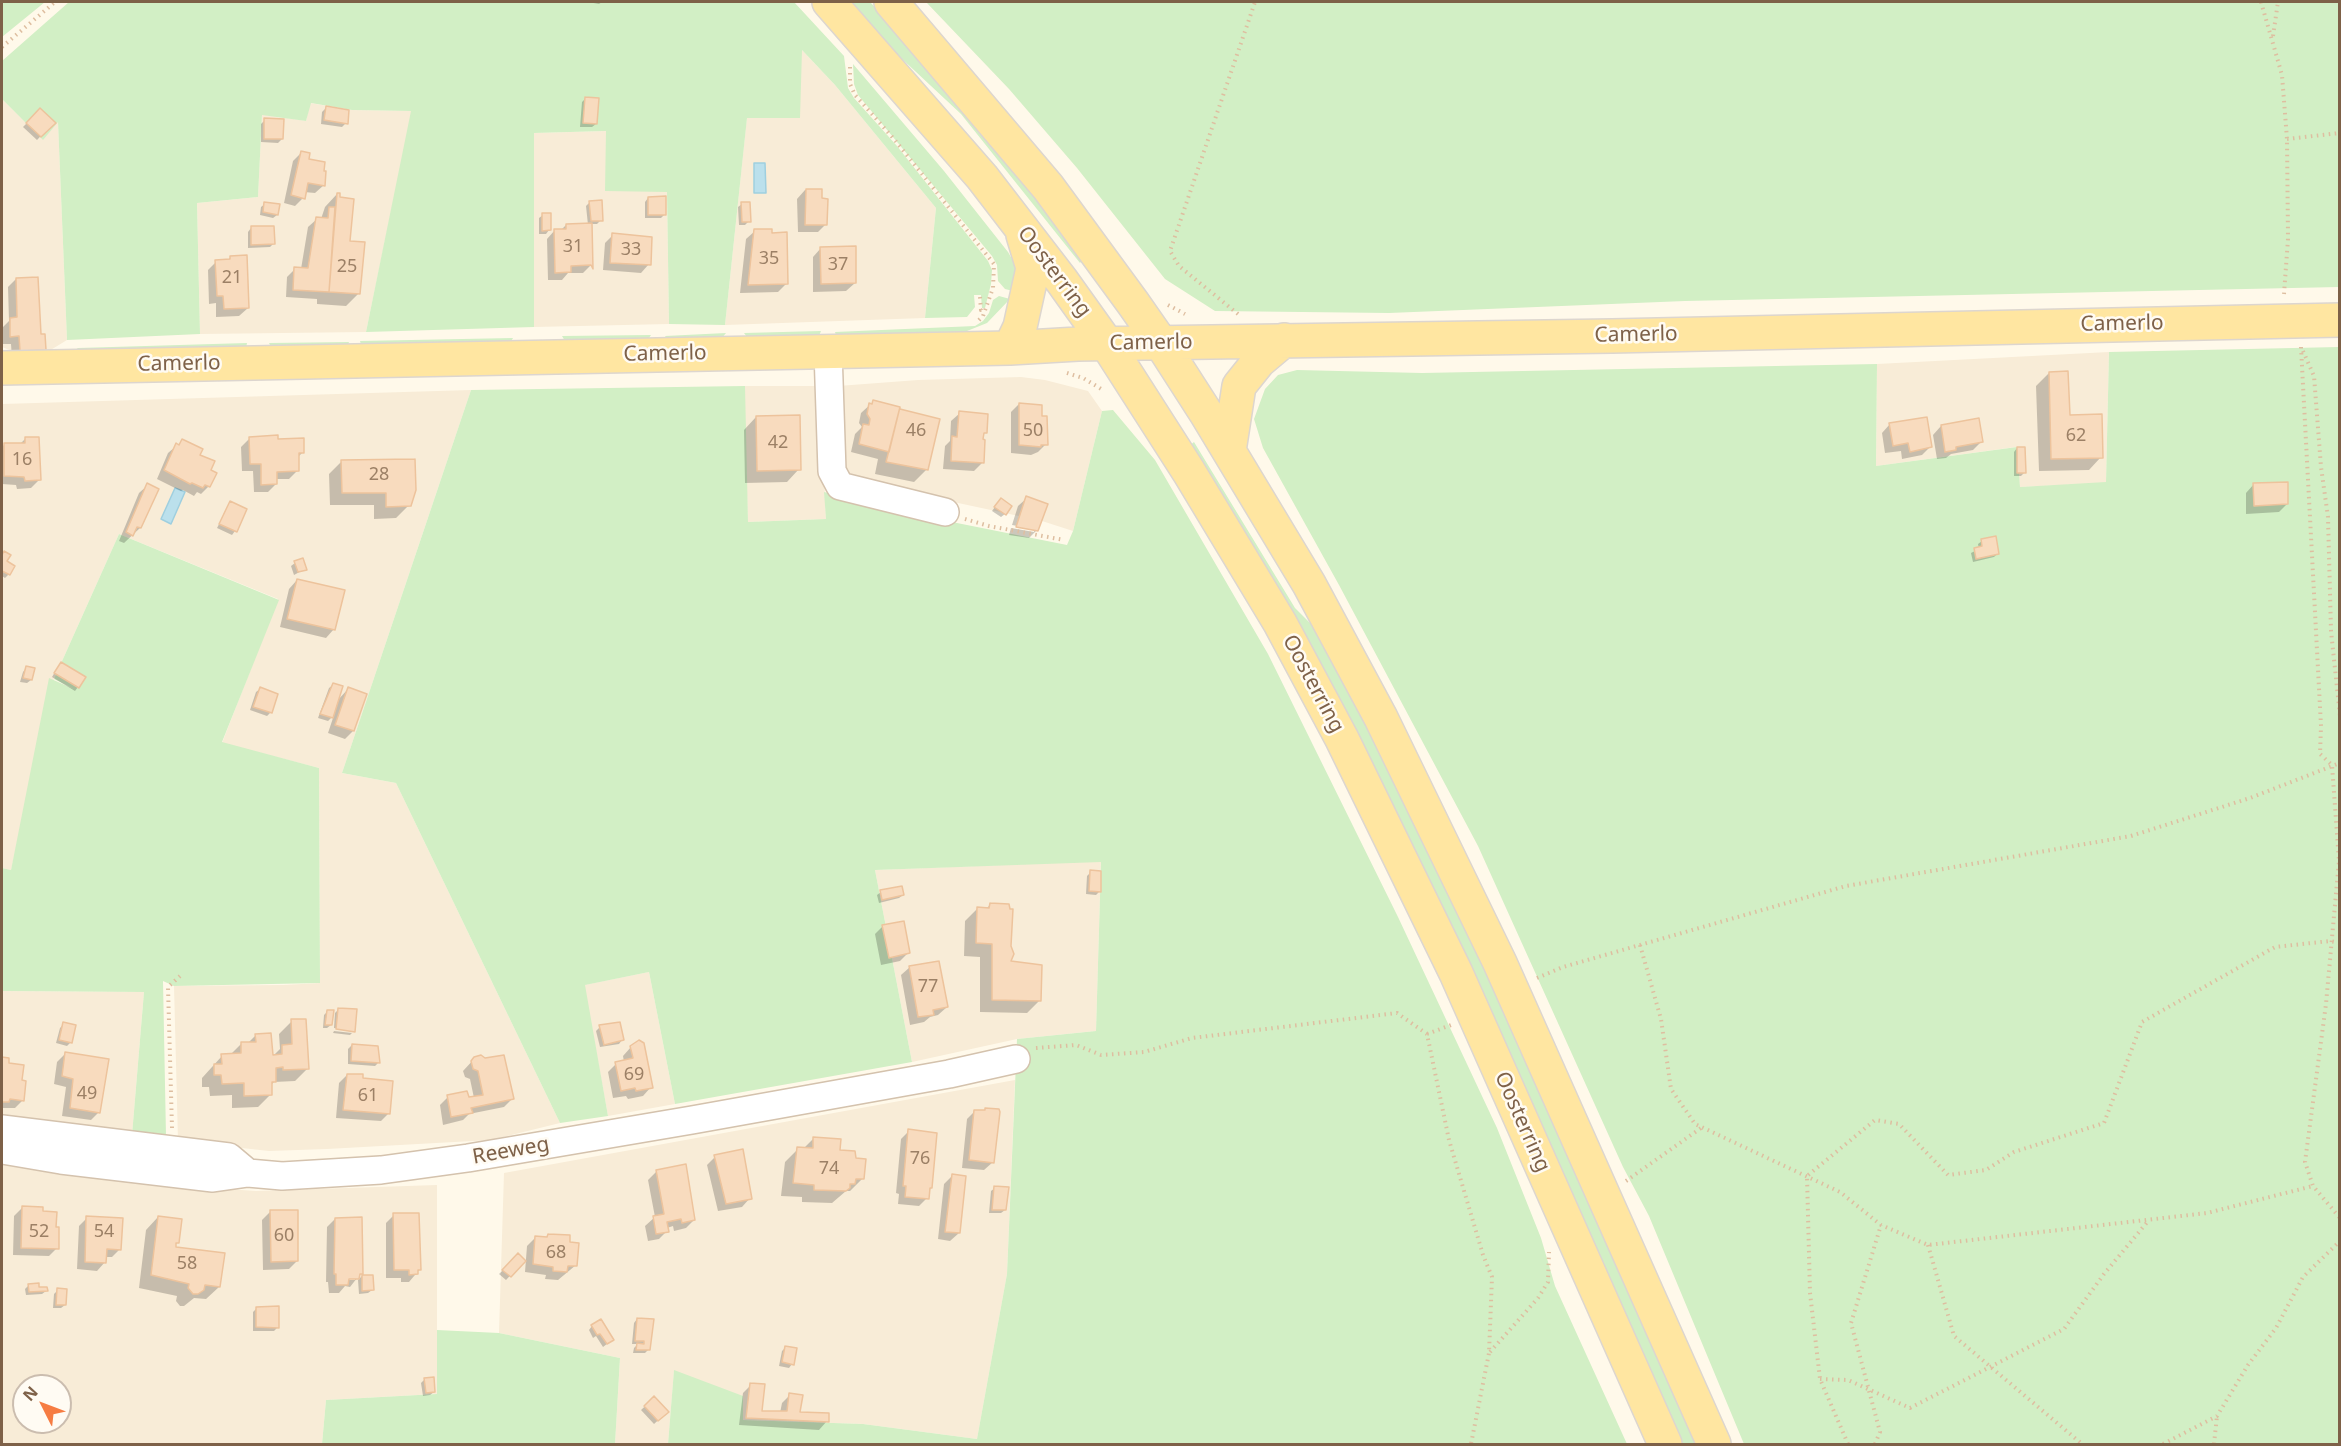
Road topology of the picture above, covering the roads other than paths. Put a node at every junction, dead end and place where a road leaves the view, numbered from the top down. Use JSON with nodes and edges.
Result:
{"nodes":[{"id":1,"x":829,"y":2,"type":"edge"},
{"id":2,"x":891,"y":2,"type":"edge"},
{"id":3,"x":1021,"y":228,"type":"junction"},
{"id":4,"x":2340,"y":320,"type":"edge"},
{"id":5,"x":1284,"y":340,"type":"junction"},
{"id":6,"x":1161,"y":343,"type":"junction"},
{"id":7,"x":1107,"y":344,"type":"junction"},
{"id":8,"x":1010,"y":348,"type":"junction"},
{"id":9,"x":828,"y":351,"type":"junction"},
{"id":10,"x":2,"y":368,"type":"edge"},
{"id":11,"x":1229,"y":451,"type":"junction"},
{"id":12,"x":945,"y":512,"type":"road end"},
{"id":13,"x":1016,"y":1059,"type":"road end"},
{"id":14,"x":2,"y":1129,"type":"edge"},
{"id":15,"x":62,"y":1148,"type":"junction"},
{"id":16,"x":2,"y":1150,"type":"edge"},
{"id":17,"x":137,"y":1157,"type":"junction"},
{"id":18,"x":248,"y":1173,"type":"junction"},
{"id":19,"x":1665,"y":1444,"type":"edge"},
{"id":20,"x":1714,"y":1444,"type":"edge"}],
"edges":[{"from":1,"to":3,"type":"main road","name":"Oosterring"},
{"from":2,"to":6,"type":"main road","name":"Oosterring"},
{"from":3,"to":7,"type":"main road","name":"Oosterring"},
{"from":3,"to":8,"type":"main road"},
{"from":4,"to":5,"type":"main road","name":"Camerlo"},
{"from":5,"to":6,"type":"main road","name":"Camerlo"},
{"from":5,"to":11,"type":"main road"},
{"from":6,"to":7,"type":"main road","name":"Camerlo"},
{"from":6,"to":11,"type":"main road","name":"Oosterring"},
{"from":7,"to":8,"type":"main road","name":"Camerlo"},
{"from":7,"to":19,"type":"main road","name":"Oosterring"},
{"from":8,"to":9,"type":"main road","name":"Camerlo"},
{"from":9,"to":10,"type":"main road","name":"Camerlo"},
{"from":9,"to":12,"type":"street"},
{"from":11,"to":20,"type":"main road","name":"Oosterring"},
{"from":13,"to":18,"type":"street","name":"Reeweg"},
{"from":14,"to":15,"type":"street"},
{"from":15,"to":16,"type":"street"},
{"from":15,"to":17,"type":"street"},
{"from":17,"to":18,"type":"street","name":"Reeweg"},
{"from":17,"to":18,"type":"street"}]}
